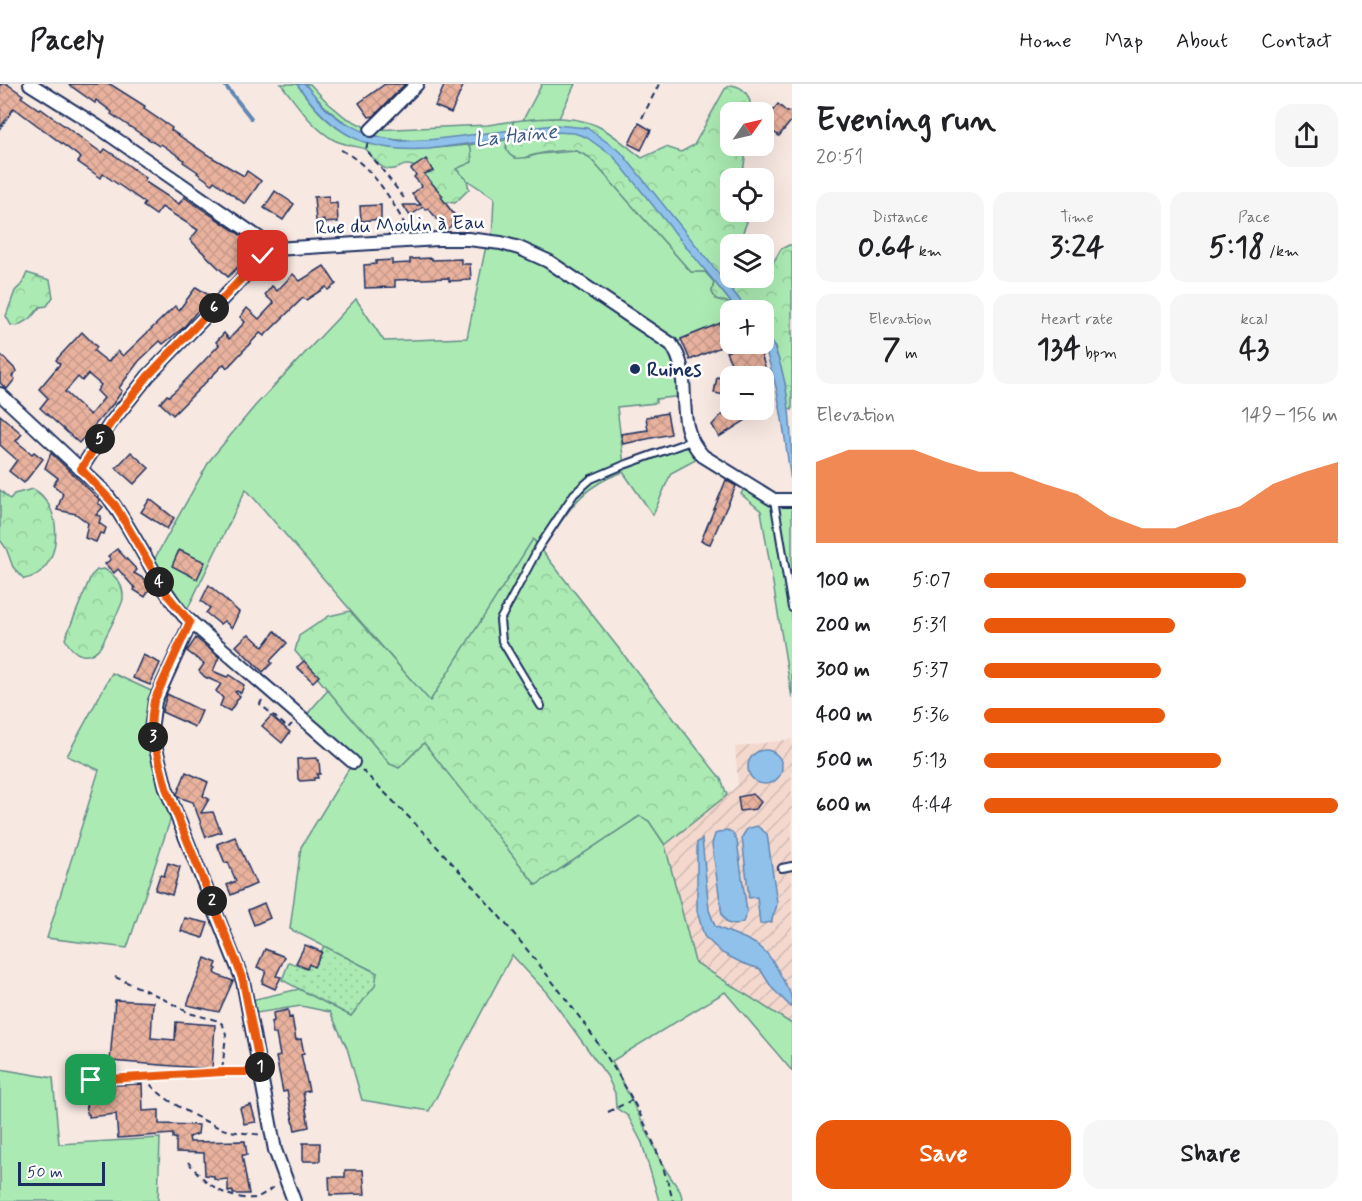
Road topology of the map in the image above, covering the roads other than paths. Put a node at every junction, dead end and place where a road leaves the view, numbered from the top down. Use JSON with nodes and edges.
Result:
{"nodes":[{"id":1,"x":30,"y":84,"type":"edge"},
{"id":2,"x":417,"y":84,"type":"edge"},
{"id":3,"x":371,"y":130,"type":"dead end"},
{"id":4,"x":275,"y":249,"type":"junction"},
{"id":5,"x":0,"y":394,"type":"edge"},
{"id":6,"x":691,"y":441,"type":"junction"},
{"id":7,"x":81,"y":469,"type":"junction"},
{"id":8,"x":774,"y":500,"type":"junction"},
{"id":9,"x":790,"y":500,"type":"edge"},
{"id":10,"x":792,"y":608,"type":"edge"},
{"id":11,"x":190,"y":622,"type":"junction"},
{"id":12,"x":542,"y":706,"type":"dead end"},
{"id":13,"x":354,"y":762,"type":"road end"},
{"id":14,"x":792,"y":866,"type":"edge"},
{"id":15,"x":782,"y":868,"type":"dead end"},
{"id":16,"x":294,"y":1201,"type":"edge"}],
"edges":[{"from":1,"to":4,"type":"street"},
{"from":2,"to":3,"type":"street"},
{"from":4,"to":6,"type":"street","name":"Rue du Moulin à Eau"},
{"from":4,"to":7,"type":"street"},
{"from":5,"to":7,"type":"street"},
{"from":6,"to":8,"type":"street"},
{"from":6,"to":12,"type":"lane"},
{"from":7,"to":11,"type":"street"},
{"from":8,"to":9,"type":"street"},
{"from":8,"to":10,"type":"lane"},
{"from":11,"to":13,"type":"street"},
{"from":11,"to":16,"type":"street"},
{"from":14,"to":15,"type":"lane"}]}
